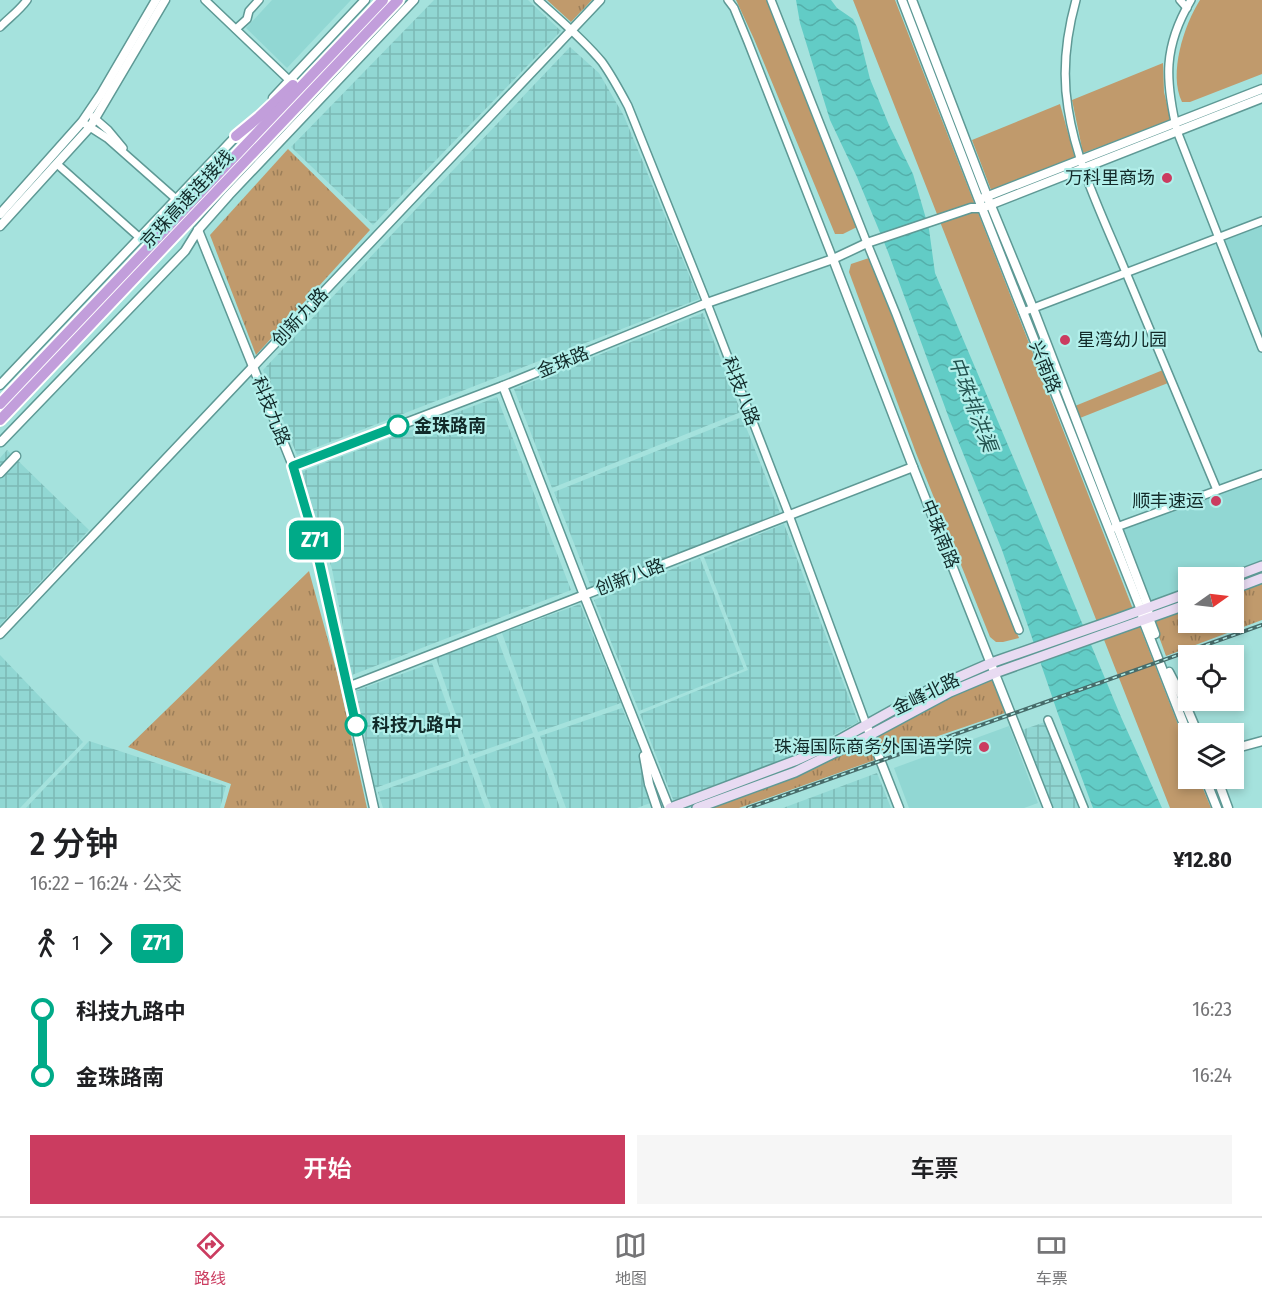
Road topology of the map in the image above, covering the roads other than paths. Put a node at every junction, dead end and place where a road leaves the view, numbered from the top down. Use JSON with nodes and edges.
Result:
{"nodes":[{"id":1,"x":27,"y":0,"type":"edge"},
{"id":2,"x":156,"y":0,"type":"edge"},
{"id":3,"x":165,"y":0,"type":"edge"},
{"id":4,"x":205,"y":0,"type":"edge"},
{"id":5,"x":259,"y":0,"type":"edge"},
{"id":6,"x":365,"y":0,"type":"edge"},
{"id":7,"x":383,"y":0,"type":"edge"},
{"id":8,"x":398,"y":0,"type":"edge"},
{"id":9,"x":414,"y":0,"type":"edge"},
{"id":10,"x":538,"y":0,"type":"edge"},
{"id":11,"x":600,"y":0,"type":"edge"},
{"id":12,"x":728,"y":0,"type":"edge"},
{"id":13,"x":771,"y":0,"type":"edge"},
{"id":14,"x":902,"y":0,"type":"edge"},
{"id":15,"x":912,"y":0,"type":"edge"},
{"id":16,"x":1076,"y":0,"type":"edge"},
{"id":17,"x":1180,"y":0,"type":"edge"},
{"id":18,"x":1191,"y":0,"type":"edge"},
{"id":19,"x":1187,"y":8,"type":"junction"},
{"id":20,"x":0,"y":27,"type":"edge"},
{"id":21,"x":236,"y":29,"type":"junction"},
{"id":22,"x":571,"y":30,"type":"junction"},
{"id":23,"x":320,"y":66,"type":"junction"},
{"id":24,"x":289,"y":80,"type":"junction"},
{"id":25,"x":1262,"y":89,"type":"edge"},
{"id":26,"x":1262,"y":98,"type":"edge"},
{"id":27,"x":91,"y":116,"type":"junction"},
{"id":28,"x":82,"y":122,"type":"junction"},
{"id":29,"x":90,"y":127,"type":"junction"},
{"id":30,"x":1176,"y":127,"type":"junction"},
{"id":31,"x":236,"y":136,"type":"junction"},
{"id":32,"x":134,"y":161,"type":"junction"},
{"id":33,"x":57,"y":164,"type":"junction"},
{"id":34,"x":1082,"y":164,"type":"junction"},
{"id":35,"x":177,"y":199,"type":"junction"},
{"id":36,"x":985,"y":202,"type":"junction"},
{"id":37,"x":0,"y":214,"type":"edge"},
{"id":38,"x":1262,"y":221,"type":"edge"},
{"id":39,"x":0,"y":226,"type":"edge"},
{"id":40,"x":198,"y":230,"type":"junction"},
{"id":41,"x":140,"y":238,"type":"junction"},
{"id":42,"x":1219,"y":238,"type":"junction"},
{"id":43,"x":867,"y":243,"type":"junction"},
{"id":44,"x":833,"y":259,"type":"junction"},
{"id":45,"x":1126,"y":273,"type":"junction"},
{"id":46,"x":707,"y":303,"type":"junction"},
{"id":47,"x":1033,"y":308,"type":"junction"},
{"id":48,"x":1023,"y":312,"type":"junction"},
{"id":49,"x":1262,"y":348,"type":"edge"},
{"id":50,"x":253,"y":368,"type":"junction"},
{"id":51,"x":0,"y":385,"type":"edge"},
{"id":52,"x":504,"y":386,"type":"junction"},
{"id":53,"x":0,"y":404,"type":"edge"},
{"id":54,"x":0,"y":420,"type":"edge"},
{"id":55,"x":1,"y":442,"type":"edge"},
{"id":56,"x":16,"y":456,"type":"dead end"},
{"id":57,"x":293,"y":466,"type":"junction"},
{"id":58,"x":913,"y":467,"type":"junction"},
{"id":59,"x":0,"y":473,"type":"edge"},
{"id":60,"x":1262,"y":474,"type":"edge"},
{"id":61,"x":1217,"y":490,"type":"junction"},
{"id":62,"x":789,"y":516,"type":"junction"},
{"id":63,"x":1113,"y":528,"type":"junction"},
{"id":64,"x":1262,"y":566,"type":"edge"},
{"id":65,"x":1244,"y":573,"type":"edge"},
{"id":66,"x":1262,"y":578,"type":"edge"},
{"id":67,"x":1244,"y":584,"type":"edge"},
{"id":68,"x":584,"y":595,"type":"junction"},
{"id":69,"x":1178,"y":596,"type":"edge"},
{"id":70,"x":1144,"y":608,"type":"junction"},
{"id":71,"x":1178,"y":608,"type":"edge"},
{"id":72,"x":1146,"y":619,"type":"junction"},
{"id":73,"x":1118,"y":624,"type":"junction"},
{"id":74,"x":1019,"y":630,"type":"dead end"},
{"id":75,"x":0,"y":634,"type":"edge"},
{"id":76,"x":991,"y":663,"type":"junction"},
{"id":77,"x":995,"y":673,"type":"junction"},
{"id":78,"x":348,"y":687,"type":"junction"},
{"id":79,"x":1048,"y":720,"type":"dead end"},
{"id":80,"x":1184,"y":723,"type":"edge"},
{"id":81,"x":1193,"y":723,"type":"edge"},
{"id":82,"x":866,"y":724,"type":"junction"},
{"id":83,"x":870,"y":735,"type":"junction"},
{"id":84,"x":641,"y":737,"type":"junction"},
{"id":85,"x":1262,"y":741,"type":"edge"},
{"id":86,"x":1244,"y":746,"type":"edge"},
{"id":87,"x":1209,"y":789,"type":"edge"},
{"id":88,"x":1221,"y":789,"type":"edge"},
{"id":89,"x":374,"y":808,"type":"edge"},
{"id":90,"x":657,"y":808,"type":"edge"},
{"id":91,"x":669,"y":808,"type":"edge"},
{"id":92,"x":697,"y":808,"type":"edge"},
{"id":93,"x":898,"y":808,"type":"edge"},
{"id":94,"x":1048,"y":808,"type":"edge"},
{"id":95,"x":1084,"y":808,"type":"edge"},
{"id":96,"x":1217,"y":808,"type":"edge"},
{"id":97,"x":1228,"y":808,"type":"edge"}],
"edges":[{"from":1,"to":20,"type":"street"},
{"from":2,"to":27,"type":"street"},
{"from":3,"to":27,"type":"street"},
{"from":4,"to":21,"type":"street"},
{"from":5,"to":21,"type":"street"},
{"from":6,"to":24,"type":"street"},
{"from":7,"to":23,"type":"highway","name":"京珠高速连接线"},
{"from":8,"to":54,"type":"highway","name":"京珠高速连接线"},
{"from":9,"to":40,"type":"street"},
{"from":10,"to":22,"type":"street","name":"科技八路"},
{"from":11,"to":22,"type":"street","name":"创新九路"},
{"from":12,"to":44,"type":"street"},
{"from":13,"to":43,"type":"street"},
{"from":14,"to":36,"type":"street","name":"兴南路"},
{"from":15,"to":36,"type":"street","name":"兴南路"},
{"from":16,"to":34,"type":"street"},
{"from":17,"to":19,"type":"street"},
{"from":18,"to":19,"type":"street"},
{"from":19,"to":30,"type":"street"},
{"from":21,"to":24,"type":"street"},
{"from":22,"to":46,"type":"street","name":"科技八路"},
{"from":22,"to":50,"type":"street","name":"创新九路"},
{"from":23,"to":31,"type":"highway"},
{"from":23,"to":53,"type":"highway","name":"京珠高速连接线"},
{"from":24,"to":31,"type":"street"},
{"from":25,"to":30,"type":"street"},
{"from":26,"to":30,"type":"street"},
{"from":27,"to":28,"type":"street"},
{"from":27,"to":29,"type":"street"},
{"from":27,"to":32,"type":"street"},
{"from":28,"to":29,"type":"street"},
{"from":28,"to":37,"type":"street"},
{"from":29,"to":32,"type":"street"},
{"from":29,"to":33,"type":"street"},
{"from":30,"to":34,"type":"street"},
{"from":30,"to":42,"type":"street"},
{"from":31,"to":35,"type":"street"},
{"from":32,"to":35,"type":"street"},
{"from":33,"to":39,"type":"street"},
{"from":33,"to":41,"type":"street"},
{"from":34,"to":36,"type":"street"},
{"from":34,"to":45,"type":"street"},
{"from":35,"to":41,"type":"street"},
{"from":36,"to":43,"type":"street","name":"金珠路"},
{"from":36,"to":47,"type":"street","name":"兴南路"},
{"from":36,"to":48,"type":"street","name":"兴南路"},
{"from":38,"to":42,"type":"street"},
{"from":40,"to":50,"type":"street","name":"科技九路"},
{"from":40,"to":55,"type":"street"},
{"from":41,"to":51,"type":"street"},
{"from":42,"to":45,"type":"street"},
{"from":42,"to":49,"type":"street"},
{"from":43,"to":44,"type":"street","name":"金珠路"},
{"from":43,"to":74,"type":"street"},
{"from":44,"to":46,"type":"street","name":"金珠路"},
{"from":44,"to":58,"type":"street","name":"中珠南路"},
{"from":45,"to":47,"type":"street"},
{"from":45,"to":61,"type":"street"},
{"from":46,"to":52,"type":"street","name":"金珠路"},
{"from":46,"to":62,"type":"street","name":"科技八路"},
{"from":47,"to":48,"type":"street"},
{"from":47,"to":63,"type":"street","name":"兴南路"},
{"from":48,"to":63,"type":"street","name":"兴南路"},
{"from":50,"to":57,"type":"street","name":"科技九路"},
{"from":50,"to":75,"type":"street","name":"创新九路"},
{"from":52,"to":57,"type":"street","name":"金珠路"},
{"from":52,"to":68,"type":"street"},
{"from":56,"to":59,"type":"street"},
{"from":57,"to":78,"type":"street","name":"科技九路"},
{"from":58,"to":62,"type":"street","name":"创新八路"},
{"from":58,"to":76,"type":"street","name":"中珠南路"},
{"from":60,"to":61,"type":"street"},
{"from":61,"to":63,"type":"street"},
{"from":62,"to":68,"type":"street","name":"创新八路"},
{"from":62,"to":82,"type":"street","name":"科技八路"},
{"from":63,"to":70,"type":"street","name":"兴南路"},
{"from":64,"to":65,"type":"main road"},
{"from":66,"to":67,"type":"main road"},
{"from":68,"to":78,"type":"street","name":"创新八路"},
{"from":68,"to":84,"type":"street"},
{"from":69,"to":70,"type":"main road","name":"金峰北路"},
{"from":70,"to":72,"type":"street","name":"兴南路"},
{"from":70,"to":73,"type":"main road","name":"金峰北路"},
{"from":71,"to":72,"type":"main road","name":"金峰北路"},
{"from":72,"to":73,"type":"main road","name":"金峰北路"},
{"from":72,"to":80,"type":"street","name":"兴南路"},
{"from":72,"to":81,"type":"street","name":"兴南路"},
{"from":73,"to":76,"type":"main road","name":"金峰北路"},
{"from":73,"to":77,"type":"main road","name":"金峰北路"},
{"from":76,"to":77,"type":"street","name":"中珠南路"},
{"from":76,"to":82,"type":"main road","name":"金峰北路"},
{"from":77,"to":83,"type":"main road","name":"金峰北路"},
{"from":77,"to":94,"type":"street","name":"中珠南路"},
{"from":78,"to":89,"type":"street","name":"科技九路"},
{"from":79,"to":95,"type":"street"},
{"from":82,"to":83,"type":"street","name":"科技八路"},
{"from":82,"to":91,"type":"main road","name":"金峰北路"},
{"from":83,"to":92,"type":"main road","name":"金峰北路"},
{"from":83,"to":93,"type":"street","name":"科技八路"},
{"from":84,"to":90,"type":"street"},
{"from":84,"to":91,"type":"street"},
{"from":85,"to":86,"type":"street"},
{"from":87,"to":96,"type":"street"},
{"from":88,"to":97,"type":"street"}]}
